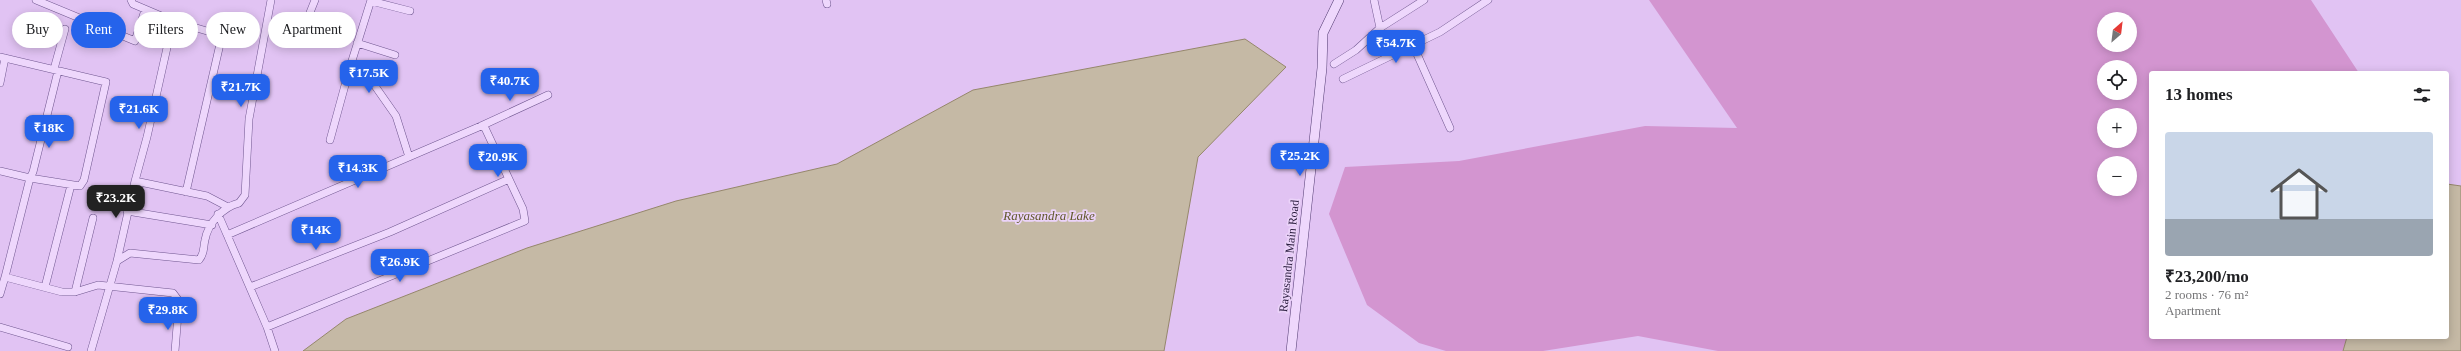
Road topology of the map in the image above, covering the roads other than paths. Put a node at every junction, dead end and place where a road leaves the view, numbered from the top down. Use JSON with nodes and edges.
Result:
{"nodes":[{"id":1,"x":36,"y":0,"type":"edge"},
{"id":2,"x":130,"y":0,"type":"edge"},
{"id":3,"x":271,"y":0,"type":"edge"},
{"id":4,"x":315,"y":0,"type":"edge"},
{"id":5,"x":371,"y":0,"type":"edge"},
{"id":6,"x":1339,"y":0,"type":"edge"},
{"id":7,"x":1374,"y":0,"type":"edge"},
{"id":8,"x":1424,"y":0,"type":"edge"},
{"id":9,"x":1488,"y":0,"type":"edge"},
{"id":10,"x":145,"y":10,"type":"junction"},
{"id":11,"x":410,"y":11,"type":"dead end"},
{"id":12,"x":150,"y":12,"type":"edge"},
{"id":13,"x":310,"y":12,"type":"edge"},
{"id":14,"x":198,"y":27,"type":"edge"},
{"id":15,"x":1380,"y":28,"type":"junction"},
{"id":16,"x":65,"y":29,"type":"dead end"},
{"id":17,"x":357,"y":43,"type":"junction"},
{"id":18,"x":1414,"y":45,"type":"junction"},
{"id":19,"x":167,"y":48,"type":"edge"},
{"id":20,"x":395,"y":55,"type":"dead end"},
{"id":21,"x":3,"y":57,"type":"edge"},
{"id":22,"x":1334,"y":64,"type":"dead end"},
{"id":23,"x":350,"y":67,"type":"junction"},
{"id":24,"x":56,"y":70,"type":"junction"},
{"id":25,"x":1343,"y":79,"type":"dead end"},
{"id":26,"x":0,"y":82,"type":"edge"},
{"id":27,"x":548,"y":95,"type":"dead end"},
{"id":28,"x":481,"y":126,"type":"junction"},
{"id":29,"x":1450,"y":128,"type":"dead end"},
{"id":30,"x":330,"y":140,"type":"dead end"},
{"id":31,"x":410,"y":157,"type":"junction"},
{"id":32,"x":0,"y":171,"type":"edge"},
{"id":33,"x":30,"y":178,"type":"junction"},
{"id":34,"x":509,"y":179,"type":"junction"},
{"id":35,"x":135,"y":180,"type":"junction"},
{"id":36,"x":71,"y":185,"type":"junction"},
{"id":37,"x":186,"y":192,"type":"junction"},
{"id":38,"x":228,"y":207,"type":"junction"},
{"id":39,"x":128,"y":211,"type":"junction"},
{"id":40,"x":218,"y":214,"type":"junction"},
{"id":41,"x":93,"y":218,"type":"dead end"},
{"id":42,"x":212,"y":225,"type":"junction"},
{"id":43,"x":227,"y":235,"type":"junction"},
{"id":44,"x":117,"y":261,"type":"junction"},
{"id":45,"x":5,"y":277,"type":"junction"},
{"id":46,"x":111,"y":285,"type":"junction"},
{"id":47,"x":45,"y":287,"type":"junction"},
{"id":48,"x":250,"y":287,"type":"junction"},
{"id":49,"x":75,"y":292,"type":"junction"},
{"id":50,"x":0,"y":294,"type":"edge"},
{"id":51,"x":179,"y":301,"type":"dead end"},
{"id":52,"x":178,"y":314,"type":"dead end"},
{"id":53,"x":0,"y":327,"type":"edge"},
{"id":54,"x":267,"y":327,"type":"junction"},
{"id":55,"x":68,"y":347,"type":"dead end"},
{"id":56,"x":91,"y":351,"type":"edge"},
{"id":57,"x":174,"y":351,"type":"edge"},
{"id":58,"x":275,"y":351,"type":"edge"},
{"id":59,"x":1291,"y":351,"type":"edge"}],
"edges":[{"from":1,"to":10,"type":"street"},
{"from":2,"to":10,"type":"street"},
{"from":3,"to":38,"type":"street"},
{"from":4,"to":13,"type":"street"},
{"from":5,"to":11,"type":"street"},
{"from":5,"to":17,"type":"street"},
{"from":6,"to":59,"type":"street","name":"Rayasandra Main Road"},
{"from":7,"to":15,"type":"street"},
{"from":8,"to":15,"type":"street"},
{"from":9,"to":18,"type":"street"},
{"from":10,"to":12,"type":"street"},
{"from":14,"to":37,"type":"street"},
{"from":15,"to":22,"type":"street"},
{"from":16,"to":24,"type":"street"},
{"from":17,"to":20,"type":"street"},
{"from":17,"to":23,"type":"street"},
{"from":18,"to":25,"type":"street"},
{"from":18,"to":29,"type":"street"},
{"from":19,"to":35,"type":"street"},
{"from":21,"to":24,"type":"street"},
{"from":21,"to":26,"type":"street"},
{"from":23,"to":30,"type":"street"},
{"from":23,"to":31,"type":"street"},
{"from":24,"to":33,"type":"street"},
{"from":24,"to":36,"type":"street"},
{"from":27,"to":28,"type":"street"},
{"from":28,"to":31,"type":"street"},
{"from":28,"to":34,"type":"street"},
{"from":31,"to":43,"type":"street"},
{"from":32,"to":33,"type":"street"},
{"from":33,"to":36,"type":"street"},
{"from":33,"to":45,"type":"street"},
{"from":34,"to":48,"type":"street"},
{"from":34,"to":54,"type":"street"},
{"from":35,"to":37,"type":"street"},
{"from":35,"to":39,"type":"street"},
{"from":36,"to":47,"type":"street"},
{"from":37,"to":38,"type":"street"},
{"from":38,"to":40,"type":"street"},
{"from":39,"to":42,"type":"street"},
{"from":39,"to":44,"type":"street"},
{"from":40,"to":42,"type":"street"},
{"from":40,"to":43,"type":"street"},
{"from":41,"to":49,"type":"street"},
{"from":42,"to":44,"type":"street"},
{"from":43,"to":48,"type":"street"},
{"from":44,"to":46,"type":"street"},
{"from":45,"to":47,"type":"street"},
{"from":45,"to":50,"type":"street"},
{"from":46,"to":49,"type":"street"},
{"from":46,"to":51,"type":"street"},
{"from":46,"to":56,"type":"street"},
{"from":47,"to":49,"type":"street"},
{"from":48,"to":54,"type":"street"},
{"from":52,"to":57,"type":"street"},
{"from":53,"to":55,"type":"street"},
{"from":54,"to":58,"type":"street"}]}
